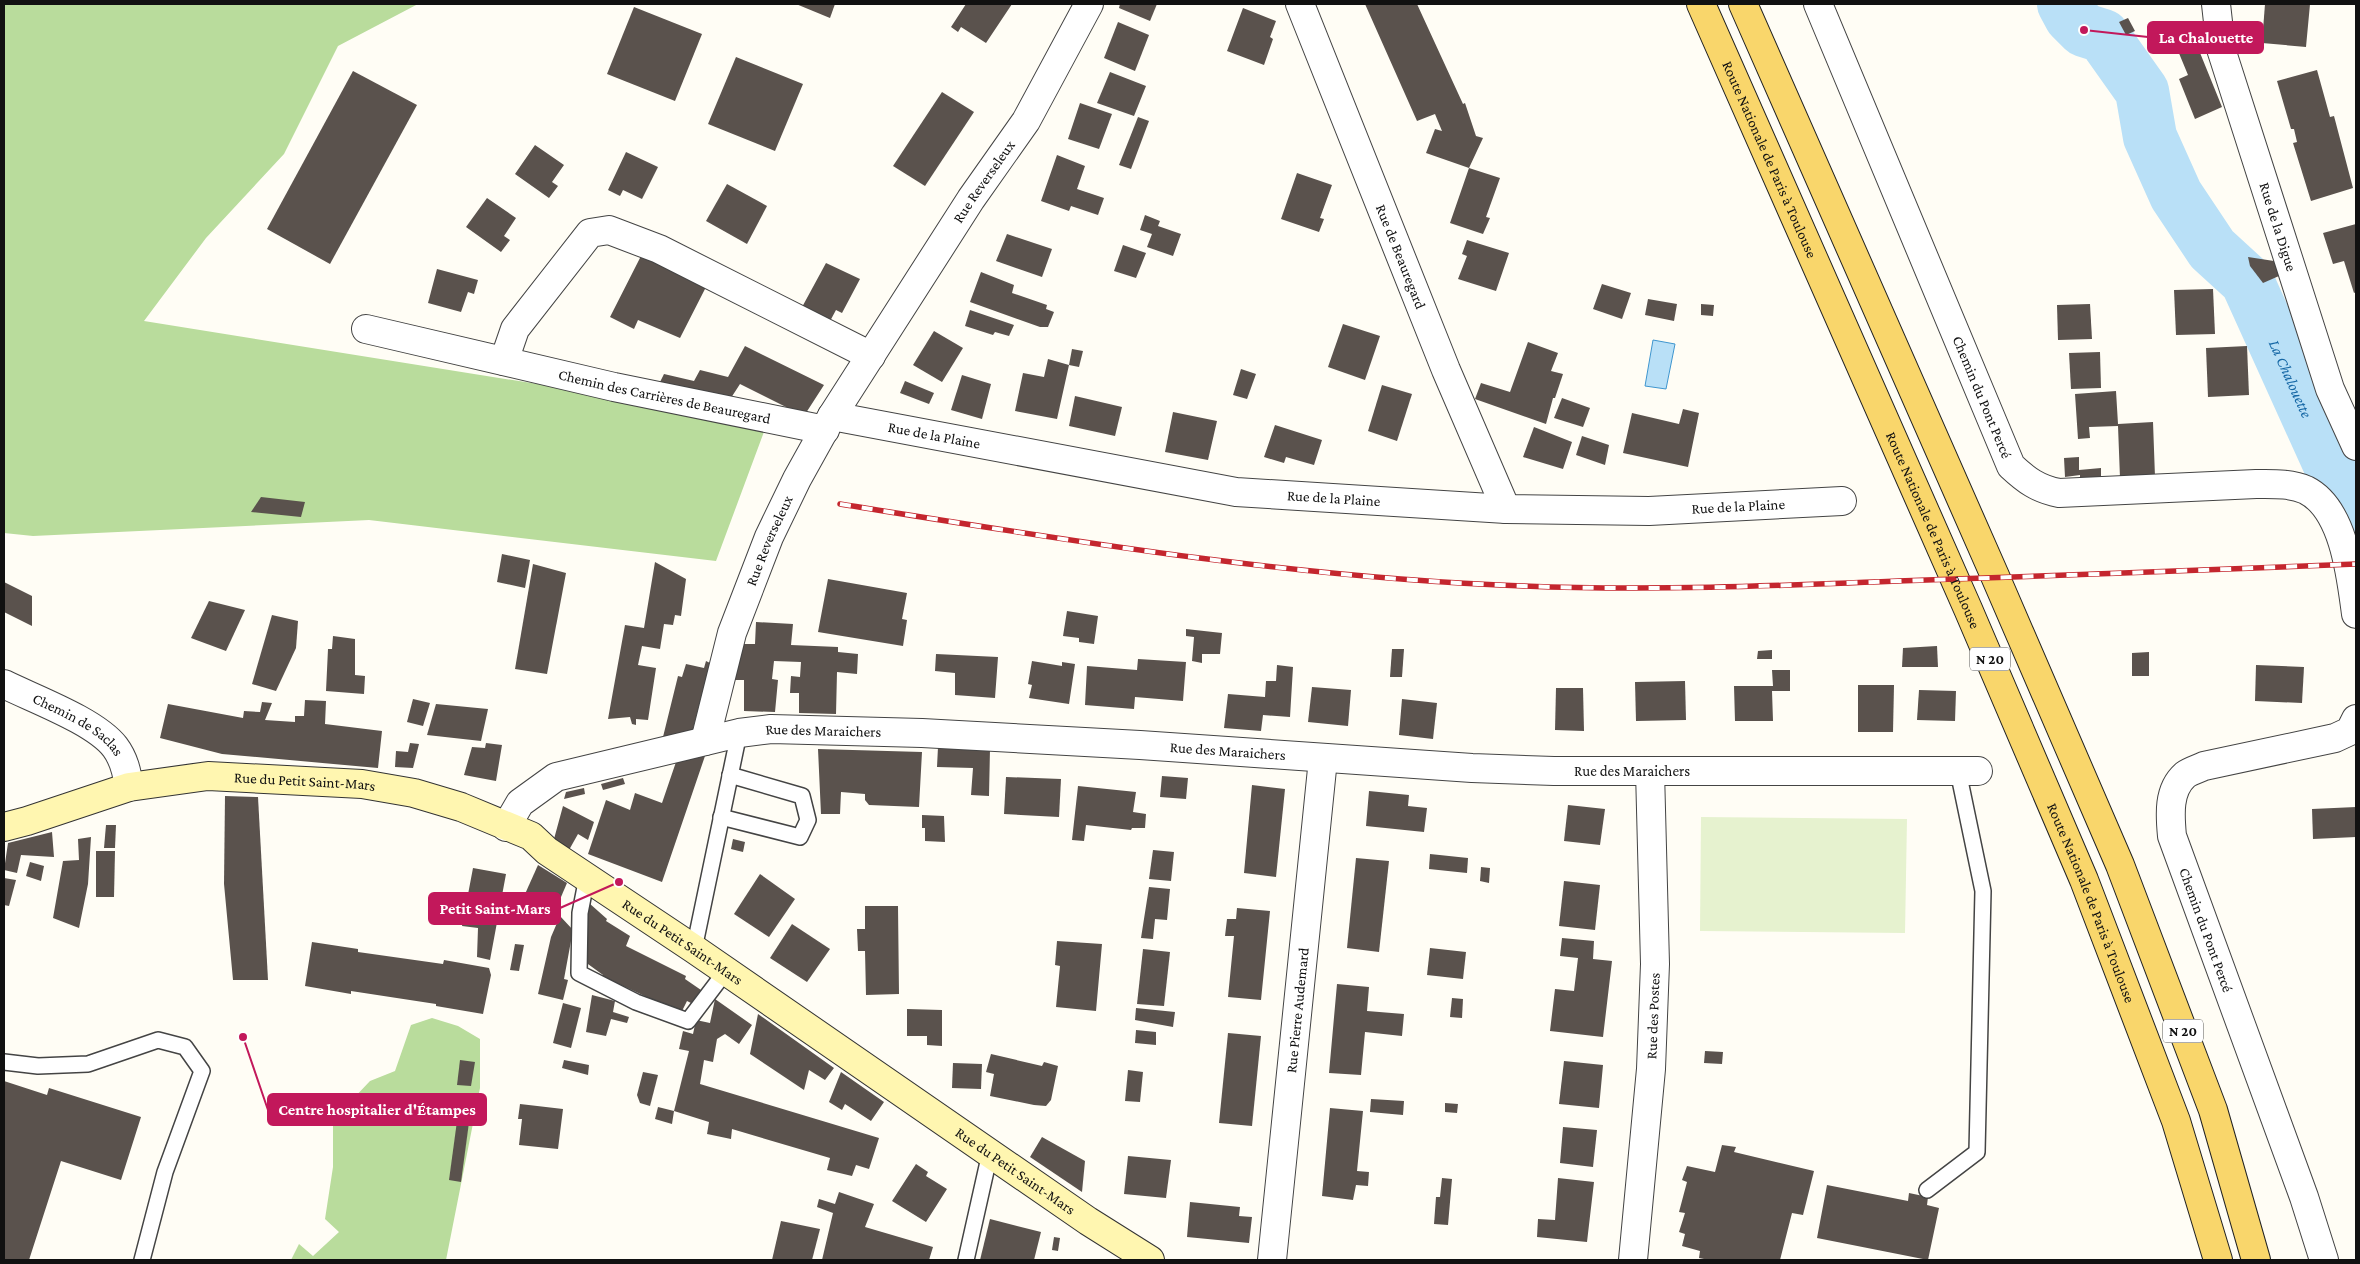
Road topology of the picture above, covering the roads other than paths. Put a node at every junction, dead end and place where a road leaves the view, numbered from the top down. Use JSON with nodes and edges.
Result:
{"nodes":[{"id":1,"x":1089,"y":4,"type":"edge"},
{"id":2,"x":1300,"y":4,"type":"edge"},
{"id":3,"x":1701,"y":4,"type":"edge"},
{"id":4,"x":1742,"y":4,"type":"edge"},
{"id":5,"x":1818,"y":4,"type":"edge"},
{"id":6,"x":2216,"y":4,"type":"edge"},
{"id":7,"x":366,"y":329,"type":"dead end"},
{"id":8,"x":871,"y":356,"type":"junction"},
{"id":9,"x":504,"y":361,"type":"junction"},
{"id":10,"x":828,"y":423,"type":"junction"},
{"id":11,"x":2356,"y":446,"type":"edge"},
{"id":12,"x":1842,"y":501,"type":"dead end"},
{"id":13,"x":1506,"y":509,"type":"junction"},
{"id":14,"x":2356,"y":614,"type":"edge"},
{"id":15,"x":4,"y":684,"type":"edge"},
{"id":16,"x":2356,"y":719,"type":"edge"},
{"id":17,"x":739,"y":733,"type":"junction"},
{"id":18,"x":705,"y":742,"type":"junction"},
{"id":19,"x":1323,"y":759,"type":"junction"},
{"id":20,"x":1650,"y":771,"type":"junction"},
{"id":21,"x":1968,"y":771,"type":"joint"},
{"id":22,"x":730,"y":775,"type":"junction"},
{"id":23,"x":129,"y":787,"type":"junction"},
{"id":24,"x":721,"y":817,"type":"junction"},
{"id":25,"x":4,"y":827,"type":"edge"},
{"id":26,"x":506,"y":827,"type":"junction"},
{"id":27,"x":587,"y":877,"type":"junction"},
{"id":28,"x":694,"y":948,"type":"junction"},
{"id":29,"x":726,"y":971,"type":"junction"},
{"id":30,"x":4,"y":1062,"type":"edge"},
{"id":31,"x":990,"y":1153,"type":"junction"},
{"id":32,"x":1927,"y":1190,"type":"dead end"},
{"id":33,"x":142,"y":1260,"type":"edge"},
{"id":34,"x":966,"y":1260,"type":"edge"},
{"id":35,"x":1150,"y":1260,"type":"edge"},
{"id":36,"x":1272,"y":1260,"type":"edge"},
{"id":37,"x":1633,"y":1260,"type":"edge"},
{"id":38,"x":2218,"y":1260,"type":"edge"},
{"id":39,"x":2256,"y":1260,"type":"edge"},
{"id":40,"x":2324,"y":1260,"type":"edge"}],
"edges":[{"from":1,"to":8,"type":"street","name":"Rue Reverseleux"},
{"from":2,"to":13,"type":"street","name":"Rue de Beauregard"},
{"from":3,"to":38,"type":"main road","name":"Route Nationale de Paris à Toulouse","number":"N 20"},
{"from":4,"to":39,"type":"main road","number":"N 20"},
{"from":5,"to":14,"type":"street","name":"Chemin du Pont Percé"},
{"from":6,"to":11,"type":"street","name":"Rue de la Digue"},
{"from":7,"to":9,"type":"street","name":"Chemin des Carrières de Beauregard"},
{"from":8,"to":9,"type":"street"},
{"from":8,"to":10,"type":"street","name":"Rue Reverseleux"},
{"from":9,"to":10,"type":"street","name":"Chemin des Carrières de Beauregard"},
{"from":10,"to":13,"type":"street","name":"Rue de la Plaine"},
{"from":10,"to":18,"type":"street","name":"Rue Reverseleux"},
{"from":12,"to":13,"type":"street","name":"Rue de la Plaine"},
{"from":15,"to":23,"type":"street","name":"Chemin de Saclas"},
{"from":16,"to":40,"type":"street","name":"Chemin du Pont Percé"},
{"from":17,"to":18,"type":"street","name":"Rue des Maraichers"},
{"from":17,"to":19,"type":"street","name":"Rue des Maraichers"},
{"from":17,"to":22,"type":"lane"},
{"from":18,"to":26,"type":"street","name":"Rue des Maraichers"},
{"from":19,"to":20,"type":"street","name":"Rue des Maraichers"},
{"from":19,"to":36,"type":"street","name":"Rue Pierre Audemard"},
{"from":20,"to":21,"type":"street","name":"Rue des Maraichers"},
{"from":20,"to":37,"type":"street","name":"Rue des Postes"},
{"from":21,"to":32,"type":"lane"},
{"from":22,"to":24,"type":"lane"},
{"from":22,"to":24,"type":"lane"},
{"from":23,"to":25,"type":"street","name":"Rue du Petit Saint-Mars"},
{"from":23,"to":26,"type":"street","name":"Rue du Petit Saint-Mars"},
{"from":24,"to":28,"type":"lane"},
{"from":26,"to":27,"type":"street","name":"Rue du Petit Saint-Mars"},
{"from":27,"to":28,"type":"street","name":"Rue du Petit Saint-Mars"},
{"from":27,"to":29,"type":"lane"},
{"from":28,"to":29,"type":"street","name":"Rue du Petit Saint-Mars"},
{"from":29,"to":31,"type":"street","name":"Rue du Petit Saint-Mars"},
{"from":30,"to":33,"type":"lane"},
{"from":31,"to":34,"type":"lane"},
{"from":31,"to":35,"type":"street","name":"Rue du Petit Saint-Mars"}]}
